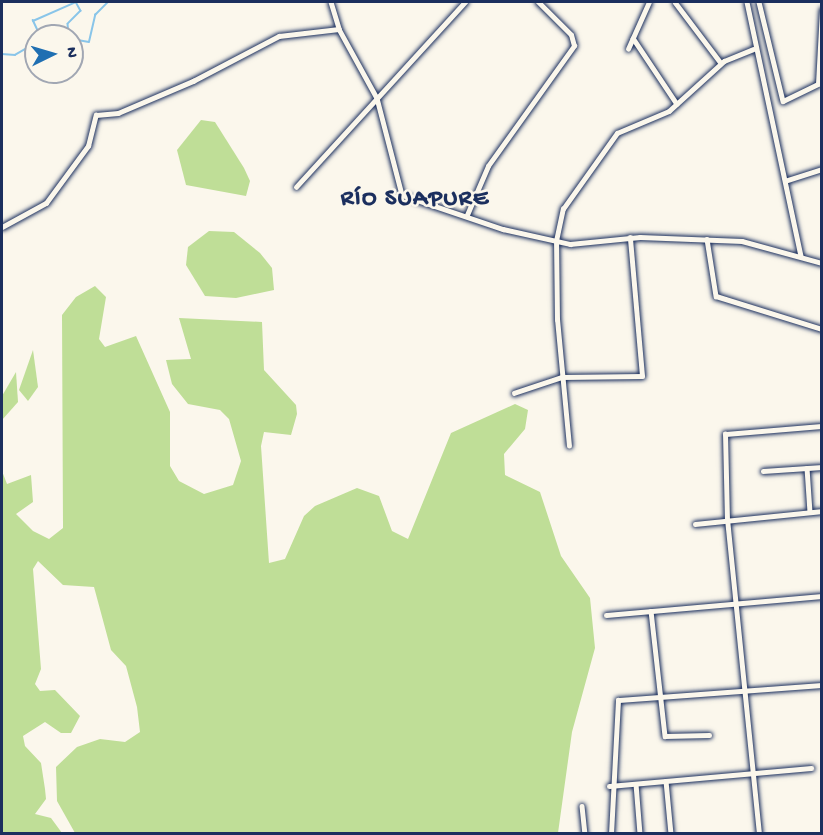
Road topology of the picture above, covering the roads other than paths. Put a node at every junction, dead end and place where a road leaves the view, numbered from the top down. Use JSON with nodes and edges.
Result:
{"nodes":[{"id":1,"x":331,"y":2,"type":"edge"},
{"id":2,"x":465,"y":2,"type":"edge"},
{"id":3,"x":538,"y":2,"type":"edge"},
{"id":4,"x":649,"y":2,"type":"edge"},
{"id":5,"x":675,"y":2,"type":"edge"},
{"id":6,"x":747,"y":2,"type":"edge"},
{"id":7,"x":759,"y":2,"type":"edge"},
{"id":8,"x":822,"y":10,"type":"edge"},
{"id":9,"x":339,"y":29,"type":"junction"},
{"id":10,"x":633,"y":38,"type":"junction"},
{"id":11,"x":628,"y":49,"type":"dead end"},
{"id":12,"x":753,"y":49,"type":"junction"},
{"id":13,"x":722,"y":63,"type":"junction"},
{"id":14,"x":378,"y":102,"type":"junction"},
{"id":15,"x":677,"y":104,"type":"junction"},
{"id":16,"x":822,"y":169,"type":"edge"},
{"id":17,"x":785,"y":181,"type":"junction"},
{"id":18,"x":296,"y":187,"type":"dead end"},
{"id":19,"x":467,"y":215,"type":"junction"},
{"id":20,"x":2,"y":227,"type":"edge"},
{"id":21,"x":630,"y":238,"type":"junction"},
{"id":22,"x":707,"y":239,"type":"junction"},
{"id":23,"x":556,"y":241,"type":"junction"},
{"id":24,"x":801,"y":255,"type":"junction"},
{"id":25,"x":822,"y":263,"type":"edge"},
{"id":26,"x":822,"y":329,"type":"edge"},
{"id":27,"x":562,"y":377,"type":"junction"},
{"id":28,"x":514,"y":393,"type":"dead end"},
{"id":29,"x":822,"y":426,"type":"edge"},
{"id":30,"x":569,"y":446,"type":"dead end"},
{"id":31,"x":822,"y":467,"type":"edge"},
{"id":32,"x":807,"y":468,"type":"junction"},
{"id":33,"x":763,"y":471,"type":"dead end"},
{"id":34,"x":822,"y":511,"type":"edge"},
{"id":35,"x":810,"y":512,"type":"junction"},
{"id":36,"x":727,"y":520,"type":"junction"},
{"id":37,"x":695,"y":524,"type":"dead end"},
{"id":38,"x":822,"y":596,"type":"edge"},
{"id":39,"x":736,"y":604,"type":"junction"},
{"id":40,"x":651,"y":611,"type":"junction"},
{"id":41,"x":606,"y":615,"type":"dead end"},
{"id":42,"x":822,"y":685,"type":"edge"},
{"id":43,"x":745,"y":692,"type":"junction"},
{"id":44,"x":660,"y":695,"type":"junction"},
{"id":45,"x":709,"y":735,"type":"dead end"},
{"id":46,"x":811,"y":768,"type":"dead end"},
{"id":47,"x":754,"y":773,"type":"junction"},
{"id":48,"x":666,"y":781,"type":"junction"},
{"id":49,"x":636,"y":784,"type":"junction"},
{"id":50,"x":609,"y":786,"type":"junction"},
{"id":51,"x":582,"y":806,"type":"dead end"},
{"id":52,"x":585,"y":834,"type":"edge"},
{"id":53,"x":610,"y":834,"type":"edge"},
{"id":54,"x":640,"y":834,"type":"edge"},
{"id":55,"x":671,"y":834,"type":"edge"},
{"id":56,"x":759,"y":834,"type":"edge"}],
"edges":[{"from":1,"to":9,"type":"street"},
{"from":2,"to":14,"type":"street"},
{"from":3,"to":19,"type":"street"},
{"from":4,"to":10,"type":"street"},
{"from":5,"to":13,"type":"street"},
{"from":6,"to":12,"type":"street"},
{"from":7,"to":8,"type":"street"},
{"from":9,"to":14,"type":"street"},
{"from":9,"to":20,"type":"street"},
{"from":10,"to":11,"type":"street"},
{"from":10,"to":15,"type":"street"},
{"from":12,"to":13,"type":"street"},
{"from":12,"to":17,"type":"street"},
{"from":13,"to":15,"type":"street"},
{"from":14,"to":18,"type":"street"},
{"from":14,"to":19,"type":"street"},
{"from":15,"to":23,"type":"street"},
{"from":16,"to":17,"type":"street"},
{"from":17,"to":24,"type":"street"},
{"from":19,"to":23,"type":"street"},
{"from":21,"to":22,"type":"street"},
{"from":21,"to":23,"type":"street"},
{"from":21,"to":27,"type":"street"},
{"from":22,"to":24,"type":"street"},
{"from":22,"to":26,"type":"street"},
{"from":23,"to":27,"type":"street"},
{"from":24,"to":25,"type":"street"},
{"from":27,"to":28,"type":"street"},
{"from":27,"to":30,"type":"street"},
{"from":29,"to":36,"type":"street"},
{"from":31,"to":32,"type":"street"},
{"from":32,"to":33,"type":"street"},
{"from":32,"to":35,"type":"street"},
{"from":34,"to":35,"type":"street"},
{"from":35,"to":36,"type":"street"},
{"from":36,"to":37,"type":"street"},
{"from":36,"to":39,"type":"street"},
{"from":38,"to":39,"type":"street"},
{"from":39,"to":40,"type":"street"},
{"from":39,"to":43,"type":"street"},
{"from":40,"to":41,"type":"street"},
{"from":40,"to":44,"type":"street"},
{"from":42,"to":43,"type":"street"},
{"from":43,"to":44,"type":"street"},
{"from":43,"to":47,"type":"street"},
{"from":44,"to":45,"type":"street"},
{"from":44,"to":50,"type":"street"},
{"from":46,"to":47,"type":"street"},
{"from":47,"to":48,"type":"street"},
{"from":47,"to":56,"type":"street"},
{"from":48,"to":49,"type":"street"},
{"from":48,"to":55,"type":"street"},
{"from":49,"to":50,"type":"street"},
{"from":49,"to":54,"type":"street"},
{"from":50,"to":53,"type":"street"},
{"from":51,"to":52,"type":"street"}]}
